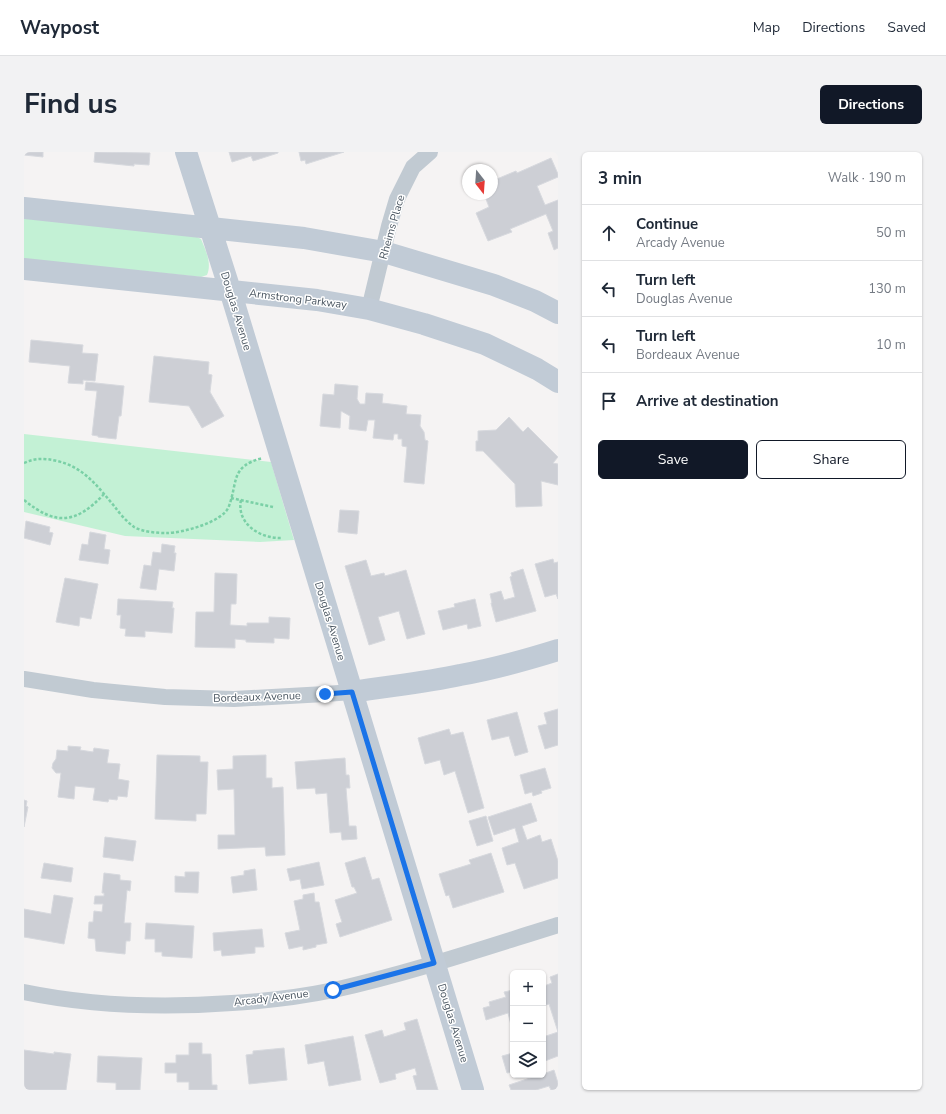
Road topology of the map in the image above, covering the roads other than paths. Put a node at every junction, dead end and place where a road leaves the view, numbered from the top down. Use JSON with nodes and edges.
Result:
{"nodes":[{"id":1,"x":186,"y":152,"type":"edge"},
{"id":2,"x":430,"y":152,"type":"edge"},
{"id":3,"x":24,"y":208,"type":"edge"},
{"id":4,"x":210,"y":228,"type":"junction"},
{"id":5,"x":384,"y":252,"type":"junction"},
{"id":6,"x":24,"y":269,"type":"edge"},
{"id":7,"x":230,"y":290,"type":"junction"},
{"id":8,"x":370,"y":309,"type":"junction"},
{"id":9,"x":558,"y":312,"type":"edge"},
{"id":10,"x":558,"y":382,"type":"edge"},
{"id":11,"x":558,"y":650,"type":"edge"},
{"id":12,"x":24,"y":678,"type":"edge"},
{"id":13,"x":352,"y":692,"type":"junction"},
{"id":14,"x":558,"y":926,"type":"edge"},
{"id":15,"x":434,"y":963,"type":"junction"},
{"id":16,"x":24,"y":992,"type":"edge"},
{"id":17,"x":473,"y":1090,"type":"edge"}],
"edges":[{"from":1,"to":4,"type":"street","name":"Douglas Avenue"},
{"from":2,"to":5,"type":"street","name":"Rheims Place"},
{"from":3,"to":4,"type":"street"},
{"from":4,"to":5,"type":"street"},
{"from":4,"to":7,"type":"street","name":"Douglas Avenue"},
{"from":5,"to":8,"type":"street","name":"Rheims Place"},
{"from":5,"to":9,"type":"street"},
{"from":6,"to":7,"type":"street","name":"Armstrong Parkway"},
{"from":7,"to":8,"type":"street","name":"Armstrong Parkway"},
{"from":7,"to":13,"type":"street","name":"Douglas Avenue"},
{"from":8,"to":10,"type":"street","name":"Armstrong Parkway"},
{"from":11,"to":13,"type":"street","name":"Bordeaux Avenue"},
{"from":12,"to":13,"type":"street","name":"Bordeaux Avenue"},
{"from":13,"to":15,"type":"street","name":"Douglas Avenue"},
{"from":14,"to":15,"type":"street","name":"Arcady Avenue"},
{"from":15,"to":16,"type":"street","name":"Arcady Avenue"},
{"from":15,"to":17,"type":"street","name":"Douglas Avenue"}]}
